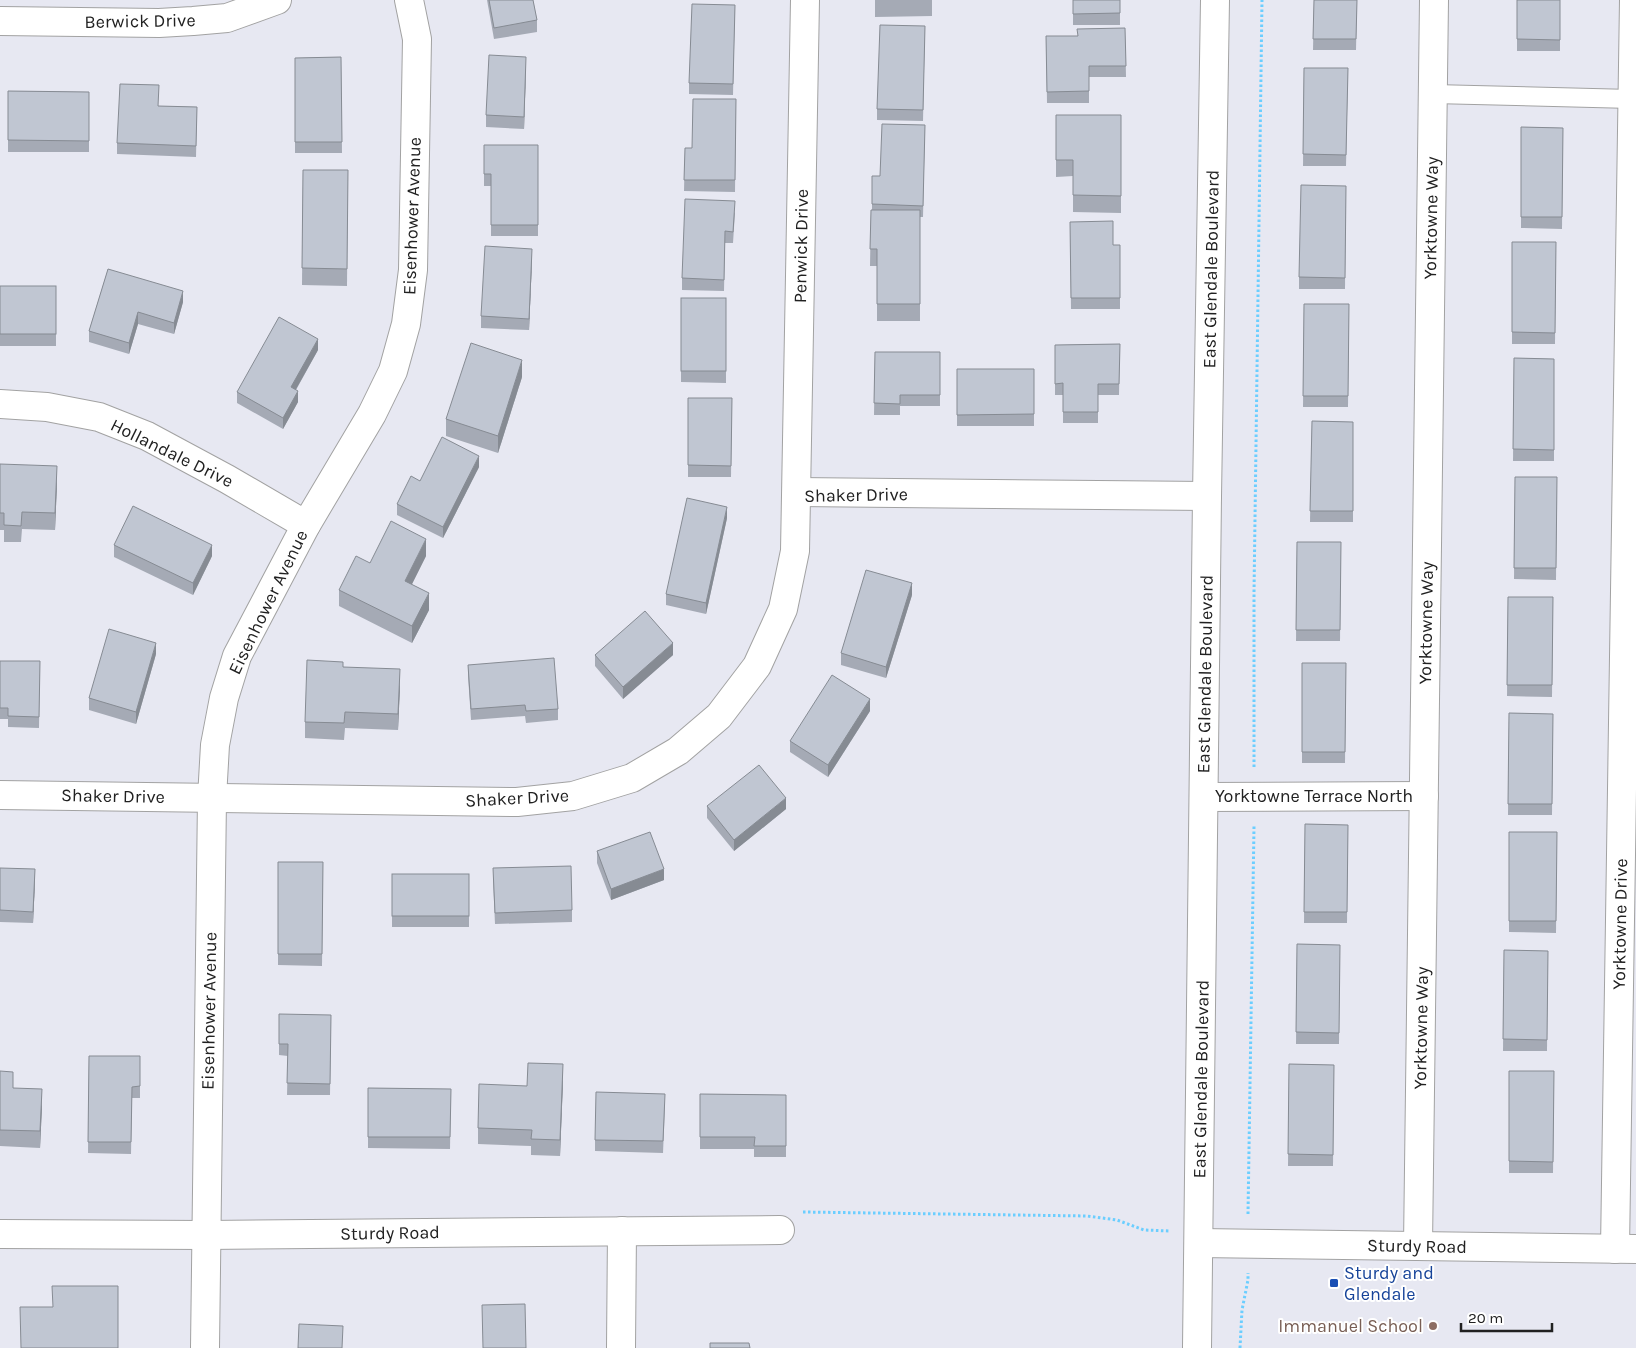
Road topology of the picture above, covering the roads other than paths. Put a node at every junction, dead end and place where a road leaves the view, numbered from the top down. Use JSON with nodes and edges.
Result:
{"nodes":[{"id":1,"x":277,"y":0,"type":"edge"},
{"id":2,"x":409,"y":0,"type":"edge"},
{"id":3,"x":805,"y":0,"type":"edge"},
{"id":4,"x":1215,"y":0,"type":"edge"},
{"id":5,"x":1434,"y":0,"type":"edge"},
{"id":6,"x":1634,"y":0,"type":"edge"},
{"id":7,"x":0,"y":21,"type":"edge"},
{"id":8,"x":1433,"y":94,"type":"junction"},
{"id":9,"x":1632,"y":99,"type":"junction"},
{"id":10,"x":0,"y":404,"type":"edge"},
{"id":11,"x":797,"y":492,"type":"junction"},
{"id":12,"x":1207,"y":496,"type":"junction"},
{"id":13,"x":306,"y":525,"type":"junction"},
{"id":14,"x":0,"y":795,"type":"edge"},
{"id":15,"x":1424,"y":796,"type":"junction"},
{"id":16,"x":1204,"y":797,"type":"junction"},
{"id":17,"x":212,"y":798,"type":"junction"},
{"id":18,"x":780,"y":1230,"type":"road end"},
{"id":19,"x":622,"y":1231,"type":"junction"},
{"id":20,"x":0,"y":1234,"type":"edge"},
{"id":21,"x":1199,"y":1234,"type":"junction"},
{"id":22,"x":206,"y":1235,"type":"junction"},
{"id":23,"x":1418,"y":1246,"type":"junction"},
{"id":24,"x":1626,"y":1249,"type":"edge"},
{"id":25,"x":205,"y":1348,"type":"edge"},
{"id":26,"x":621,"y":1348,"type":"edge"},
{"id":27,"x":1197,"y":1348,"type":"edge"}],
"edges":[{"from":1,"to":7,"type":"street","name":"Berwick Drive"},
{"from":2,"to":13,"type":"street","name":"Eisenhower Avenue"},
{"from":3,"to":11,"type":"street","name":"Penwick Drive"},
{"from":4,"to":12,"type":"street","name":"East Glendale Boulevard"},
{"from":5,"to":8,"type":"street","name":"Yorktowne Way"},
{"from":6,"to":9,"type":"street","name":"Yorktowne Drive"},
{"from":8,"to":9,"type":"lane"},
{"from":8,"to":15,"type":"street","name":"Yorktowne Way"},
{"from":9,"to":24,"type":"street","name":"Yorktowne Drive"},
{"from":10,"to":13,"type":"street","name":"Hollandale Drive"},
{"from":11,"to":12,"type":"street","name":"Shaker Drive"},
{"from":11,"to":17,"type":"street","name":"Shaker Drive"},
{"from":12,"to":16,"type":"street","name":"East Glendale Boulevard"},
{"from":13,"to":17,"type":"street","name":"Eisenhower Avenue"},
{"from":14,"to":17,"type":"street","name":"Shaker Drive"},
{"from":15,"to":16,"type":"street","name":"Yorktowne Terrace North"},
{"from":15,"to":23,"type":"street","name":"Yorktowne Way"},
{"from":16,"to":21,"type":"street","name":"East Glendale Boulevard"},
{"from":17,"to":22,"type":"street","name":"Eisenhower Avenue"},
{"from":18,"to":19,"type":"street","name":"Sturdy Road"},
{"from":19,"to":22,"type":"street","name":"Sturdy Road"},
{"from":19,"to":26,"type":"street"},
{"from":20,"to":22,"type":"street","name":"Sturdy Road"},
{"from":21,"to":23,"type":"street","name":"Sturdy Road"},
{"from":21,"to":27,"type":"street","name":"East Glendale Boulevard"},
{"from":22,"to":25,"type":"street","name":"Eisenhower Avenue"},
{"from":23,"to":24,"type":"street","name":"Sturdy Road"}]}
